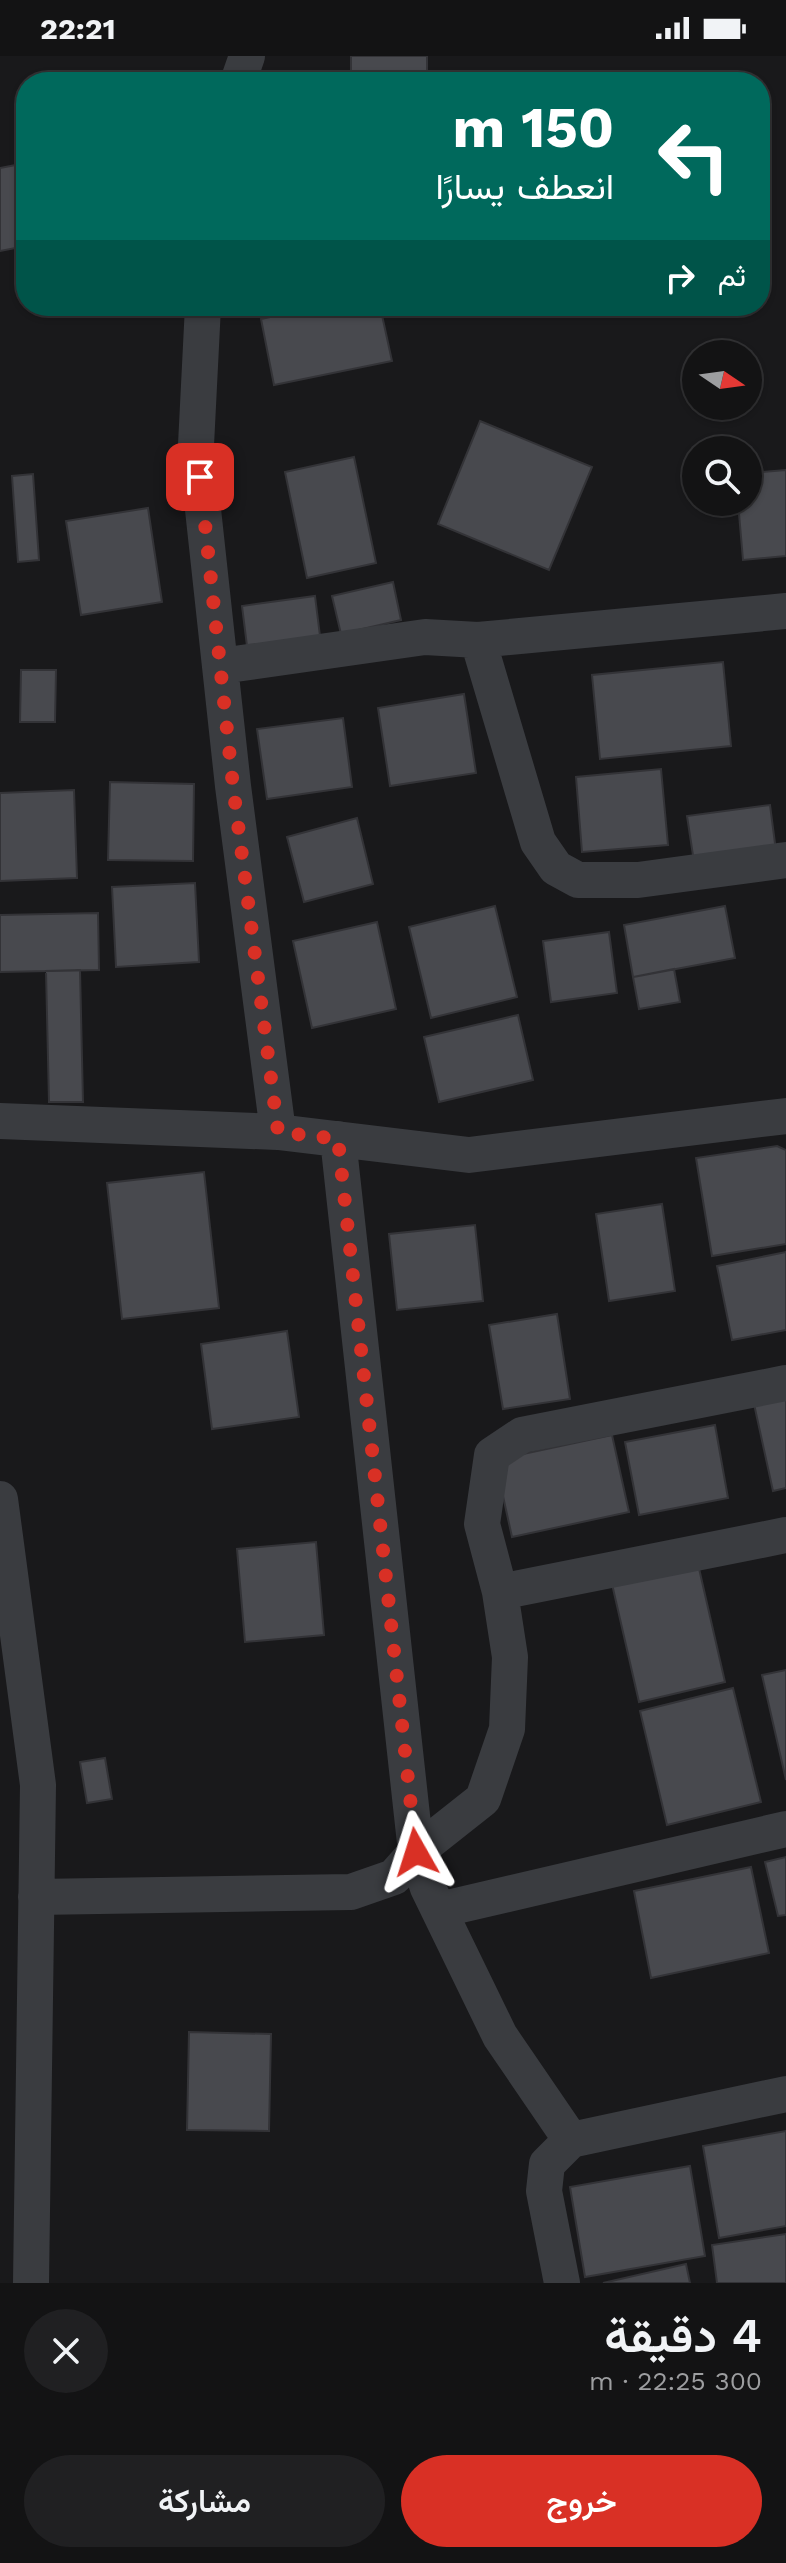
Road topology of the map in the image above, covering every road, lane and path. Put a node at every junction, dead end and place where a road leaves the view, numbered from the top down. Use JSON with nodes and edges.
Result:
{"nodes":[{"id":1,"x":202,"y":316,"type":"edge"},
{"id":2,"x":786,"y":611,"type":"edge"},
{"id":3,"x":478,"y":640,"type":"junction"},
{"id":4,"x":221,"y":666,"type":"junction"},
{"id":5,"x":786,"y":860,"type":"edge"},
{"id":6,"x":786,"y":1116,"type":"edge"},
{"id":7,"x":0,"y":1121,"type":"edge"},
{"id":8,"x":278,"y":1132,"type":"junction"},
{"id":9,"x":338,"y":1139,"type":"junction"},
{"id":10,"x":786,"y":1383,"type":"edge"},
{"id":11,"x":0,"y":1499,"type":"edge"},
{"id":12,"x":786,"y":1535,"type":"edge"},
{"id":13,"x":500,"y":1592,"type":"junction"},
{"id":14,"x":786,"y":1829,"type":"edge"},
{"id":15,"x":416,"y":1852,"type":"junction"},
{"id":16,"x":36,"y":1897,"type":"junction"},
{"id":17,"x":439,"y":1910,"type":"junction"},
{"id":18,"x":786,"y":2094,"type":"edge"},
{"id":19,"x":571,"y":2140,"type":"junction"},
{"id":20,"x":31,"y":2283,"type":"edge"},
{"id":21,"x":562,"y":2283,"type":"edge"}],
"edges":[{"from":1,"to":4,"type":"street"},
{"from":2,"to":3,"type":"street"},
{"from":3,"to":4,"type":"street"},
{"from":3,"to":5,"type":"street"},
{"from":4,"to":8,"type":"street"},
{"from":6,"to":9,"type":"street"},
{"from":7,"to":8,"type":"street"},
{"from":8,"to":9,"type":"street"},
{"from":9,"to":15,"type":"street"},
{"from":10,"to":13,"type":"street"},
{"from":11,"to":16,"type":"street"},
{"from":12,"to":13,"type":"street"},
{"from":13,"to":15,"type":"street"},
{"from":14,"to":17,"type":"street"},
{"from":15,"to":16,"type":"street"},
{"from":15,"to":17,"type":"street"},
{"from":16,"to":20,"type":"street"},
{"from":17,"to":19,"type":"street"},
{"from":18,"to":19,"type":"street"},
{"from":19,"to":21,"type":"street"}]}
